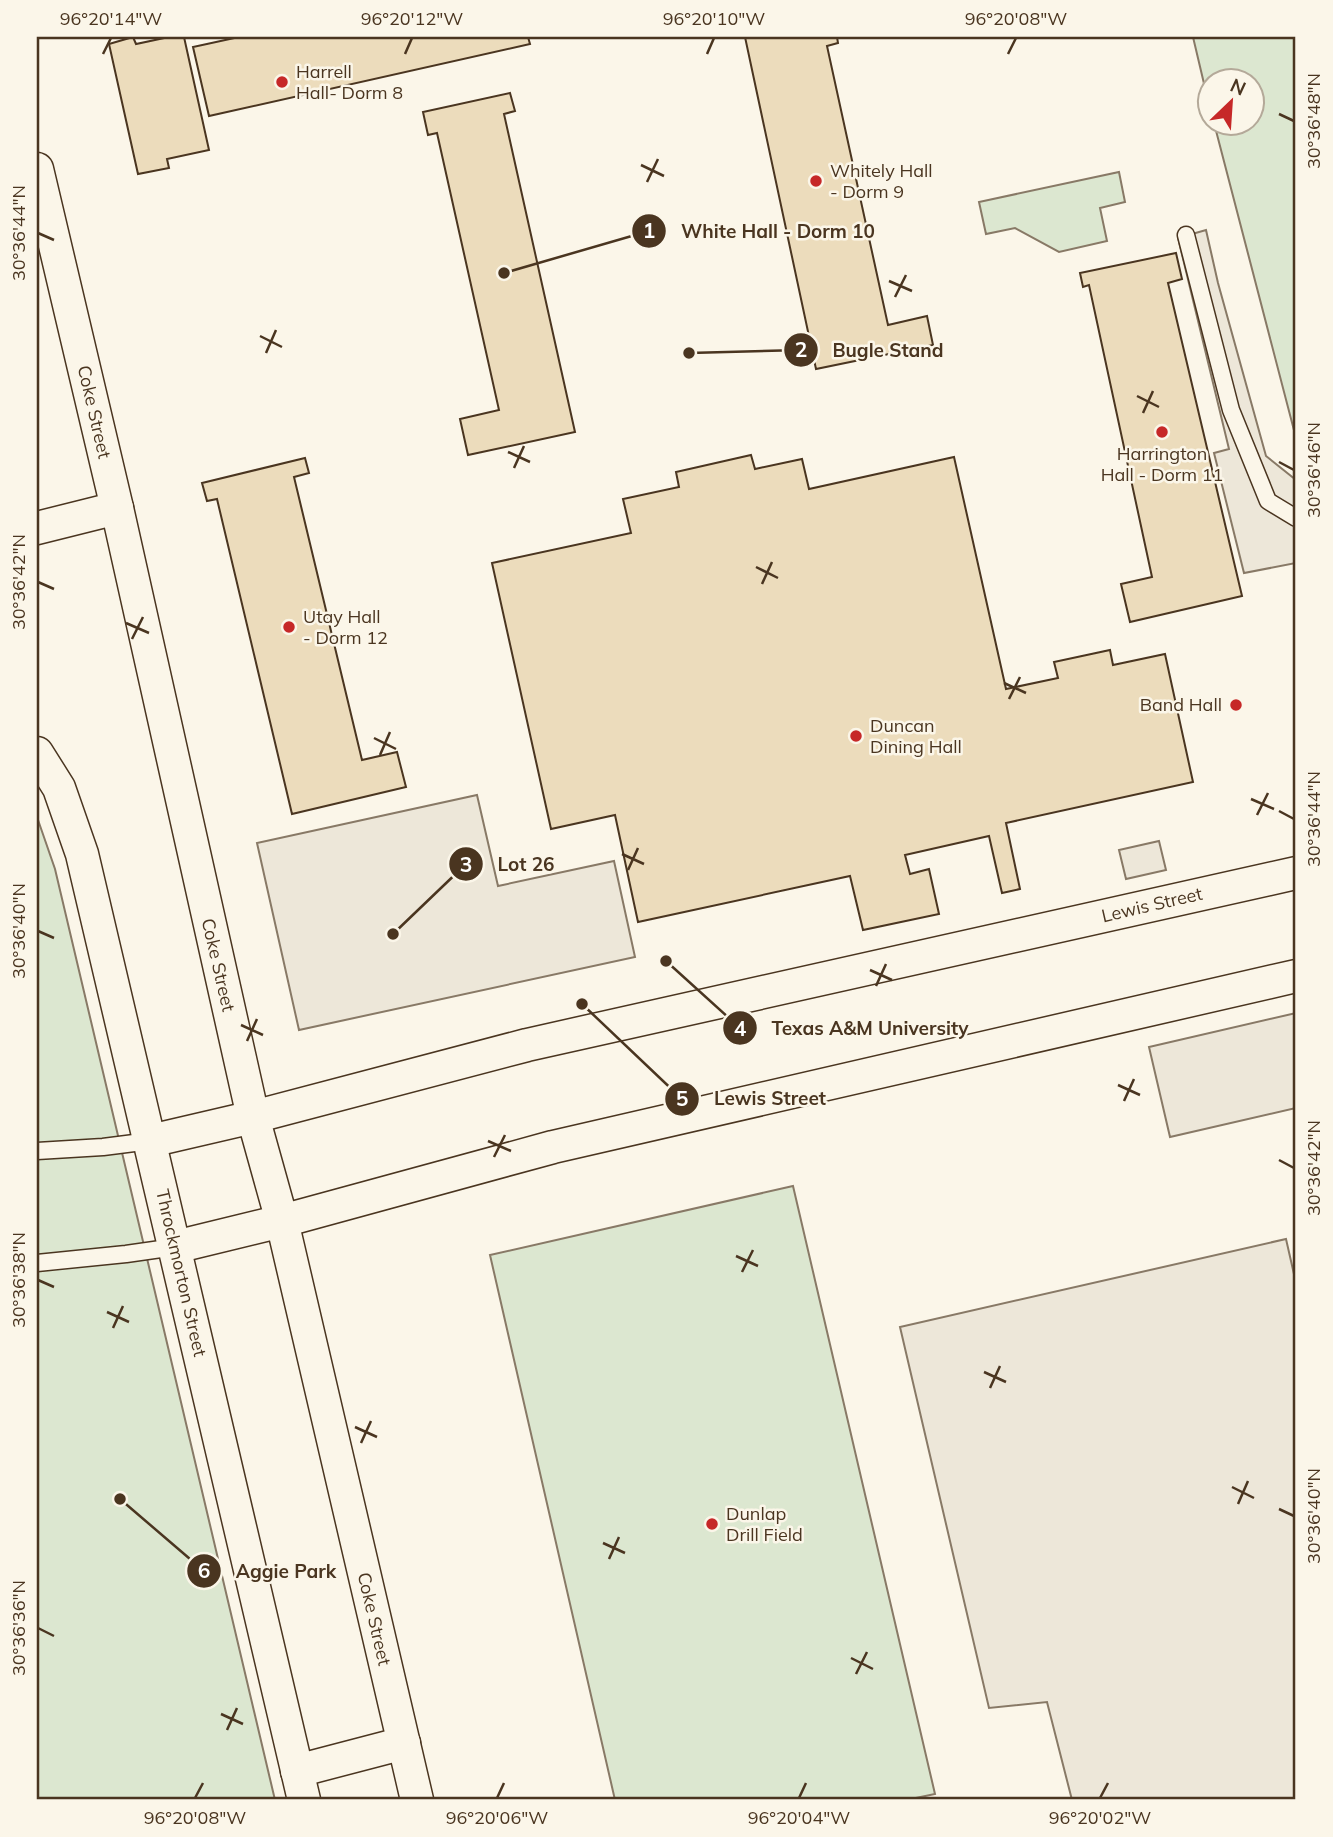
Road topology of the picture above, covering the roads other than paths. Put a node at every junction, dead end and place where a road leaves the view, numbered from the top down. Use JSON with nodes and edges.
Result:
{"nodes":[{"id":1,"x":37,"y":169,"type":"edge"},
{"id":2,"x":1186,"y":235,"type":"dead end"},
{"id":3,"x":117,"y":508,"type":"junction"},
{"id":4,"x":1296,"y":518,"type":"edge"},
{"id":5,"x":37,"y":528,"type":"edge"},
{"id":6,"x":37,"y":753,"type":"edge"},
{"id":7,"x":1296,"y":873,"type":"edge"},
{"id":8,"x":1296,"y":976,"type":"edge"},
{"id":9,"x":253,"y":1117,"type":"junction"},
{"id":10,"x":150,"y":1140,"type":"junction"},
{"id":11,"x":37,"y":1151,"type":"edge"},
{"id":12,"x":282,"y":1221,"type":"junction"},
{"id":13,"x":175,"y":1247,"type":"junction"},
{"id":14,"x":37,"y":1263,"type":"edge"},
{"id":15,"x":404,"y":1743,"type":"junction"},
{"id":16,"x":301,"y":1786,"type":"edge"},
{"id":17,"x":417,"y":1800,"type":"edge"}],
"edges":[{"from":1,"to":3,"type":"street","name":"Coke Street"},
{"from":2,"to":4,"type":"lane"},
{"from":3,"to":5,"type":"street"},
{"from":3,"to":9,"type":"street","name":"Coke Street"},
{"from":6,"to":10,"type":"street","name":"Throckmorton Street"},
{"from":7,"to":9,"type":"street","name":"Lewis Street"},
{"from":8,"to":12,"type":"street"},
{"from":9,"to":10,"type":"street","name":"Lewis Street"},
{"from":9,"to":12,"type":"street","name":"Coke Street"},
{"from":10,"to":11,"type":"lane"},
{"from":10,"to":13,"type":"street","name":"Throckmorton Street"},
{"from":12,"to":13,"type":"street"},
{"from":12,"to":15,"type":"street","name":"Coke Street"},
{"from":13,"to":14,"type":"lane"},
{"from":13,"to":16,"type":"street","name":"Throckmorton Street"},
{"from":15,"to":16,"type":"street"},
{"from":15,"to":17,"type":"street","name":"Coke Street"}]}
